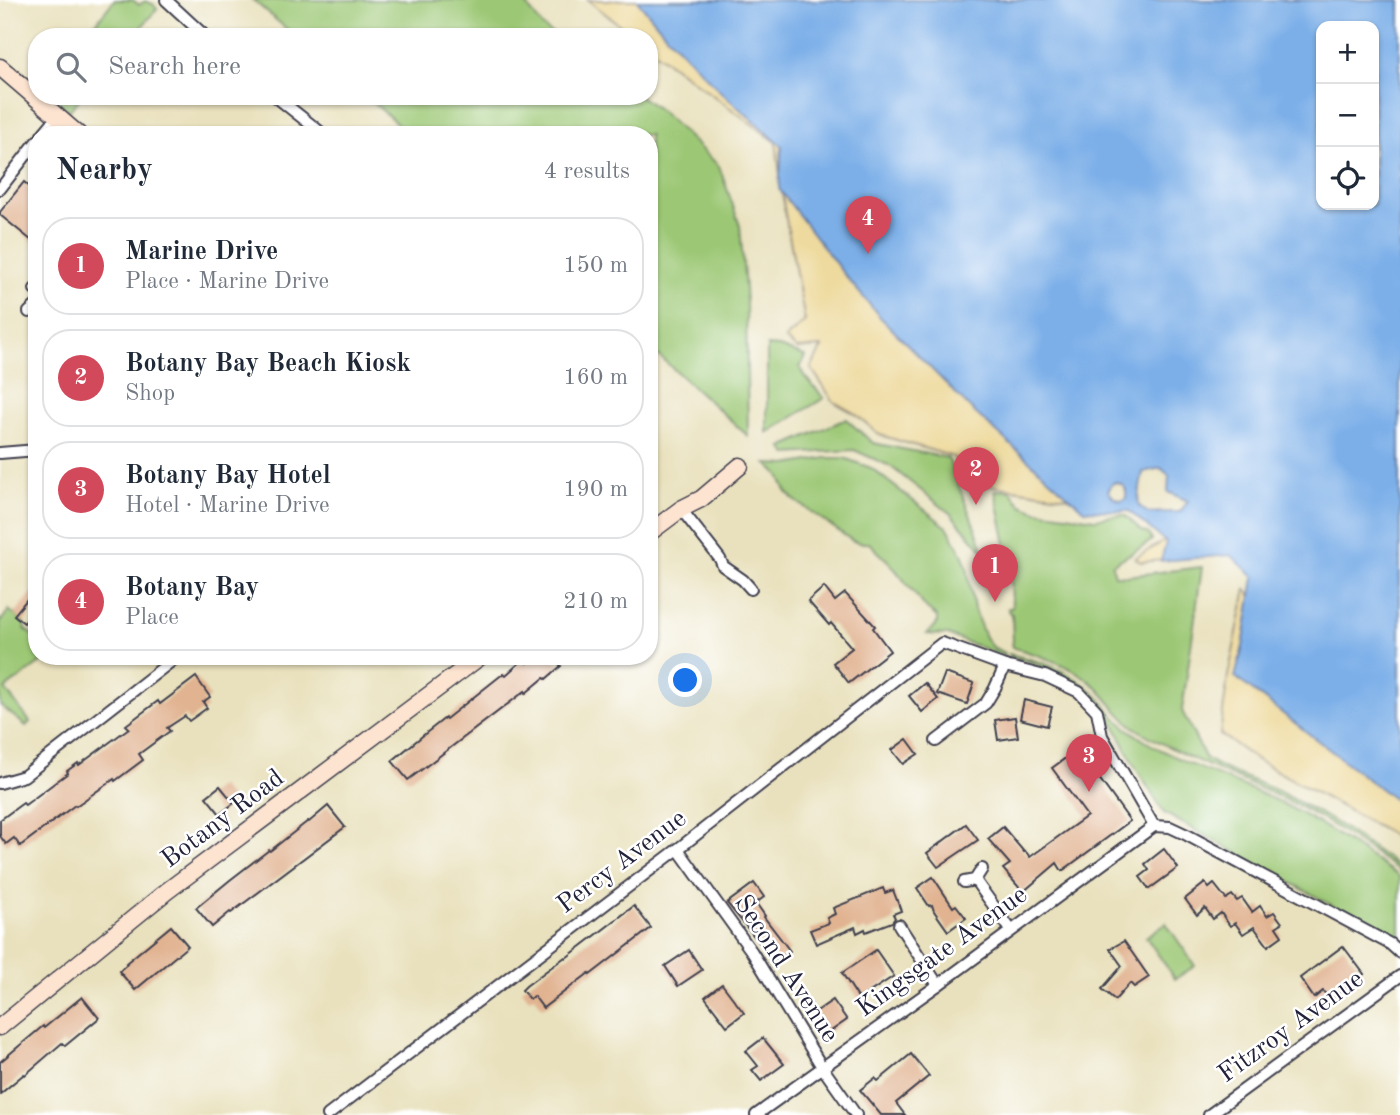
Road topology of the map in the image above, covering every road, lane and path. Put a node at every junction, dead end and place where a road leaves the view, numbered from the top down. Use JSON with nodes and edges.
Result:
{"nodes":[{"id":1,"x":166,"y":0,"type":"edge"},
{"id":2,"x":196,"y":28,"type":"edge"},
{"id":3,"x":0,"y":67,"type":"edge"},
{"id":4,"x":28,"y":92,"type":"edge"},
{"id":5,"x":43,"y":105,"type":"edge"},
{"id":6,"x":286,"y":105,"type":"edge"},
{"id":7,"x":57,"y":117,"type":"junction"},
{"id":8,"x":50,"y":126,"type":"edge"},
{"id":9,"x":68,"y":126,"type":"edge"},
{"id":10,"x":313,"y":126,"type":"edge"},
{"id":11,"x":28,"y":153,"type":"edge"},
{"id":12,"x":0,"y":189,"type":"edge"},
{"id":13,"x":28,"y":451,"type":"edge"},
{"id":14,"x":0,"y":453,"type":"edge"},
{"id":15,"x":740,"y":467,"type":"dead end"},
{"id":16,"x":681,"y":509,"type":"junction"},
{"id":17,"x":658,"y":526,"type":"edge"},
{"id":18,"x":751,"y":589,"type":"dead end"},
{"id":19,"x":164,"y":665,"type":"edge"},
{"id":20,"x":469,"y":665,"type":"edge"},
{"id":21,"x":1005,"y":666,"type":"junction"},
{"id":22,"x":936,"y":741,"type":"dead end"},
{"id":23,"x":0,"y":783,"type":"edge"},
{"id":24,"x":1154,"y":826,"type":"junction"},
{"id":25,"x":678,"y":849,"type":"junction"},
{"id":26,"x":982,"y":869,"type":"dead end"},
{"id":27,"x":899,"y":925,"type":"dead end"},
{"id":28,"x":1011,"y":930,"type":"junction"},
{"id":29,"x":1400,"y":953,"type":"edge"},
{"id":30,"x":1400,"y":976,"type":"edge"},
{"id":31,"x":938,"y":985,"type":"junction"},
{"id":32,"x":0,"y":1027,"type":"edge"},
{"id":33,"x":822,"y":1068,"type":"junction"},
{"id":34,"x":328,"y":1115,"type":"edge"},
{"id":35,"x":756,"y":1115,"type":"edge"},
{"id":36,"x":856,"y":1115,"type":"edge"},
{"id":37,"x":1209,"y":1115,"type":"edge"}],
"edges":[{"from":1,"to":2,"type":"street"},
{"from":3,"to":4,"type":"street"},
{"from":5,"to":7,"type":"street"},
{"from":6,"to":10,"type":"street"},
{"from":7,"to":8,"type":"street"},
{"from":7,"to":9,"type":"street"},
{"from":11,"to":12,"type":"street"},
{"from":13,"to":14,"type":"street"},
{"from":15,"to":16,"type":"street"},
{"from":16,"to":17,"type":"street"},
{"from":16,"to":18,"type":"street"},
{"from":19,"to":23,"type":"street"},
{"from":20,"to":32,"type":"street","name":"Botany Road"},
{"from":21,"to":22,"type":"street"},
{"from":21,"to":24,"type":"street"},
{"from":21,"to":25,"type":"street","name":"Percy Avenue"},
{"from":24,"to":28,"type":"street","name":"Kingsgate Avenue"},
{"from":24,"to":29,"type":"street"},
{"from":25,"to":33,"type":"street","name":"Second Avenue"},
{"from":25,"to":34,"type":"street","name":"Percy Avenue"},
{"from":26,"to":28,"type":"street"},
{"from":27,"to":31,"type":"street"},
{"from":28,"to":31,"type":"street","name":"Kingsgate Avenue"},
{"from":30,"to":37,"type":"street","name":"Fitzroy Avenue"},
{"from":31,"to":33,"type":"street","name":"Kingsgate Avenue"},
{"from":33,"to":35,"type":"street","name":"Kingsgate Avenue"},
{"from":33,"to":36,"type":"street","name":"Second Avenue"}]}
